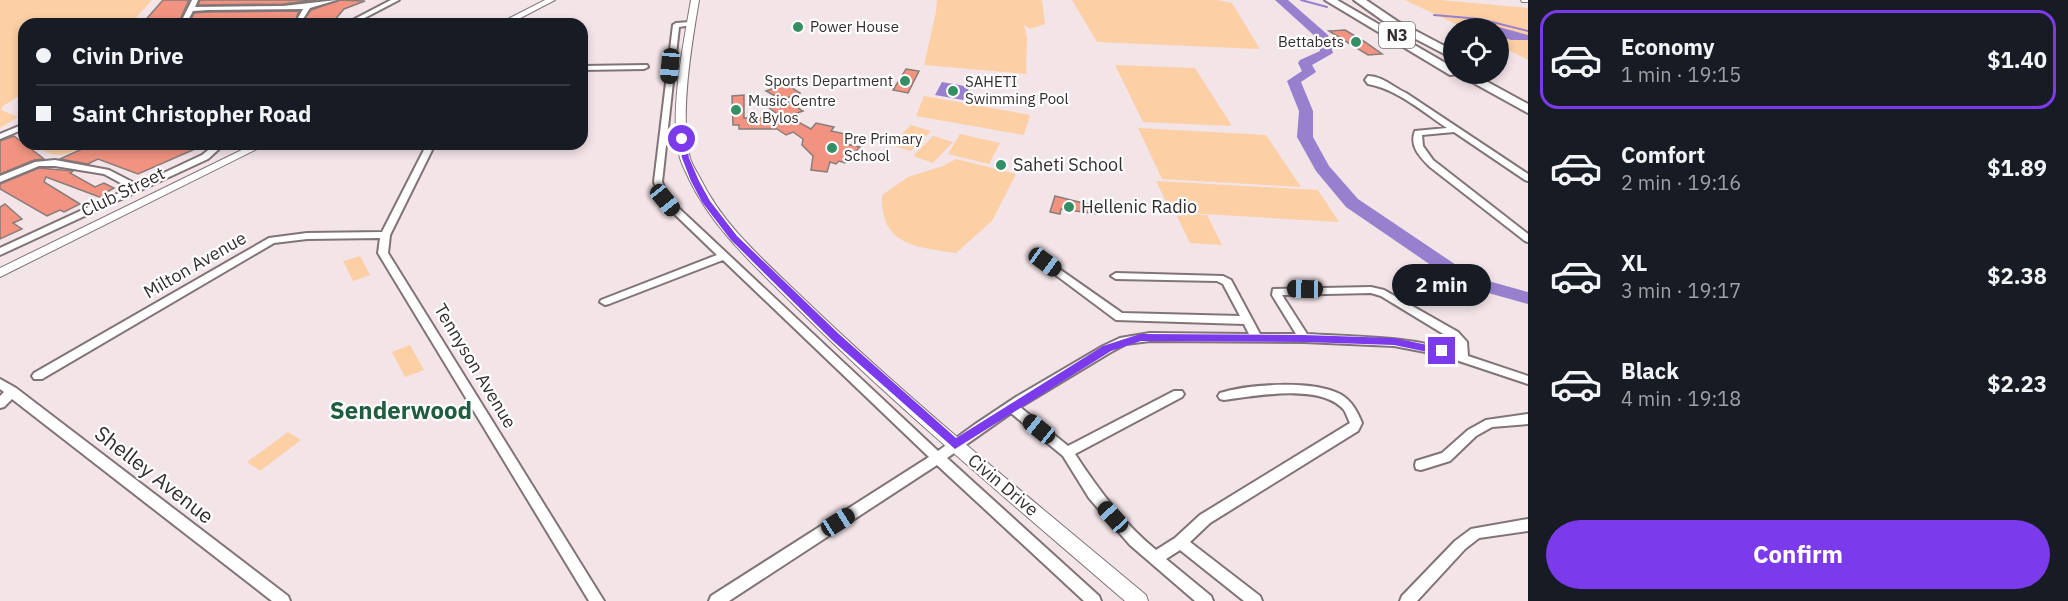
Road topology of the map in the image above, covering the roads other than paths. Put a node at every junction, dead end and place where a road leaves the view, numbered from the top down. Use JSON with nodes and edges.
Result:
{"nodes":[{"id":1,"x":195,"y":0,"type":"edge"},
{"id":2,"x":258,"y":0,"type":"edge"},
{"id":3,"x":334,"y":0,"type":"edge"},
{"id":4,"x":541,"y":0,"type":"edge"},
{"id":5,"x":550,"y":0,"type":"edge"},
{"id":6,"x":1330,"y":0,"type":"edge"},
{"id":7,"x":1342,"y":0,"type":"edge"},
{"id":8,"x":1359,"y":0,"type":"edge"},
{"id":9,"x":1367,"y":0,"type":"edge"},
{"id":10,"x":396,"y":1,"type":"edge"},
{"id":11,"x":692,"y":3,"type":"edge"},
{"id":12,"x":250,"y":7,"type":"junction"},
{"id":13,"x":307,"y":8,"type":"junction"},
{"id":14,"x":191,"y":9,"type":"junction"},
{"id":15,"x":367,"y":15,"type":"junction"},
{"id":16,"x":186,"y":18,"type":"edge"},
{"id":17,"x":301,"y":18,"type":"dead end"},
{"id":18,"x":361,"y":18,"type":"edge"},
{"id":19,"x":366,"y":18,"type":"edge"},
{"id":20,"x":505,"y":18,"type":"edge"},
{"id":21,"x":514,"y":18,"type":"edge"},
{"id":22,"x":690,"y":24,"type":"junction"},
{"id":23,"x":1443,"y":47,"type":"edge"},
{"id":24,"x":1443,"y":48,"type":"edge"},
{"id":25,"x":1443,"y":61,"type":"edge"},
{"id":26,"x":644,"y":67,"type":"dead end"},
{"id":27,"x":1443,"y":67,"type":"edge"},
{"id":28,"x":588,"y":68,"type":"edge"},
{"id":29,"x":1382,"y":84,"type":"dead end"},
{"id":30,"x":1474,"y":84,"type":"edge"},
{"id":31,"x":1483,"y":84,"type":"edge"},
{"id":32,"x":1505,"y":84,"type":"edge"},
{"id":33,"x":1528,"y":96,"type":"edge"},
{"id":34,"x":1511,"y":99,"type":"junction"},
{"id":35,"x":1528,"y":109,"type":"edge"},
{"id":36,"x":18,"y":129,"type":"edge"},
{"id":37,"x":1454,"y":130,"type":"junction"},
{"id":38,"x":0,"y":137,"type":"edge"},
{"id":39,"x":214,"y":150,"type":"edge"},
{"id":40,"x":236,"y":150,"type":"edge"},
{"id":41,"x":250,"y":150,"type":"edge"},
{"id":42,"x":428,"y":150,"type":"edge"},
{"id":43,"x":1528,"y":178,"type":"edge"},
{"id":44,"x":0,"y":179,"type":"edge"},
{"id":45,"x":137,"y":188,"type":"junction"},
{"id":46,"x":385,"y":235,"type":"junction"},
{"id":47,"x":1528,"y":239,"type":"edge"},
{"id":48,"x":0,"y":252,"type":"edge"},
{"id":49,"x":724,"y":256,"type":"junction"},
{"id":50,"x":1045,"y":262,"type":"dead end"},
{"id":51,"x":0,"y":264,"type":"edge"},
{"id":52,"x":0,"y":273,"type":"edge"},
{"id":53,"x":1116,"y":276,"type":"dead end"},
{"id":54,"x":605,"y":302,"type":"dead end"},
{"id":55,"x":1247,"y":320,"type":"junction"},
{"id":56,"x":1257,"y":338,"type":"junction"},
{"id":57,"x":1304,"y":338,"type":"junction"},
{"id":58,"x":1463,"y":359,"type":"junction"},
{"id":59,"x":38,"y":376,"type":"dead end"},
{"id":60,"x":1528,"y":380,"type":"edge"},
{"id":61,"x":0,"y":383,"type":"edge"},
{"id":62,"x":12,"y":391,"type":"junction"},
{"id":63,"x":1178,"y":394,"type":"dead end"},
{"id":64,"x":1224,"y":396,"type":"dead end"},
{"id":65,"x":0,"y":404,"type":"edge"},
{"id":66,"x":1012,"y":407,"type":"junction"},
{"id":67,"x":1528,"y":419,"type":"edge"},
{"id":68,"x":955,"y":444,"type":"junction"},
{"id":69,"x":1067,"y":452,"type":"junction"},
{"id":70,"x":938,"y":458,"type":"junction"},
{"id":71,"x":1421,"y":465,"type":"dead end"},
{"id":72,"x":1528,"y":525,"type":"edge"},
{"id":73,"x":1180,"y":542,"type":"junction"},
{"id":74,"x":1156,"y":558,"type":"junction"},
{"id":75,"x":283,"y":601,"type":"edge"},
{"id":76,"x":597,"y":601,"type":"edge"},
{"id":77,"x":716,"y":601,"type":"edge"},
{"id":78,"x":1094,"y":601,"type":"edge"},
{"id":79,"x":1139,"y":601,"type":"edge"},
{"id":80,"x":1206,"y":601,"type":"edge"},
{"id":81,"x":1255,"y":601,"type":"edge"},
{"id":82,"x":1407,"y":601,"type":"edge"}],
"edges":[{"from":1,"to":14,"type":"street"},
{"from":2,"to":12,"type":"street"},
{"from":3,"to":13,"type":"street"},
{"from":4,"to":20,"type":"main road"},
{"from":5,"to":21,"type":"main road"},
{"from":6,"to":27,"type":"highway"},
{"from":7,"to":25,"type":"highway","number":"N3"},
{"from":8,"to":24,"type":"highway","number":"N3"},
{"from":9,"to":23,"type":"highway"},
{"from":10,"to":15,"type":"street"},
{"from":11,"to":22,"type":"main road","name":"Civin Drive"},
{"from":12,"to":13,"type":"street"},
{"from":12,"to":14,"type":"street"},
{"from":13,"to":17,"type":"street"},
{"from":14,"to":16,"type":"street"},
{"from":15,"to":18,"type":"street"},
{"from":15,"to":19,"type":"street"},
{"from":22,"to":49,"type":"street"},
{"from":22,"to":68,"type":"main road","name":"Civin Drive"},
{"from":26,"to":28,"type":"street"},
{"from":29,"to":37,"type":"street"},
{"from":30,"to":34,"type":"highway"},
{"from":31,"to":34,"type":"highway"},
{"from":32,"to":33,"type":"highway"},
{"from":34,"to":35,"type":"highway"},
{"from":36,"to":38,"type":"street"},
{"from":37,"to":43,"type":"street"},
{"from":37,"to":47,"type":"street"},
{"from":39,"to":45,"type":"street"},
{"from":40,"to":51,"type":"main road","name":"Club Street"},
{"from":41,"to":52,"type":"main road","name":"Club Street"},
{"from":42,"to":46,"type":"street"},
{"from":44,"to":45,"type":"street"},
{"from":45,"to":48,"type":"street"},
{"from":46,"to":59,"type":"street","name":"Milton Avenue"},
{"from":46,"to":76,"type":"street","name":"Tennyson Avenue"},
{"from":49,"to":54,"type":"street"},
{"from":49,"to":70,"type":"street"},
{"from":50,"to":55,"type":"street"},
{"from":53,"to":55,"type":"street"},
{"from":55,"to":56,"type":"street"},
{"from":56,"to":57,"type":"street"},
{"from":56,"to":66,"type":"street"},
{"from":57,"to":58,"type":"street"},
{"from":57,"to":58,"type":"street"},
{"from":58,"to":60,"type":"street"},
{"from":61,"to":62,"type":"street","name":"Shelley Avenue"},
{"from":62,"to":65,"type":"street"},
{"from":62,"to":75,"type":"street","name":"Shelley Avenue"},
{"from":63,"to":69,"type":"street"},
{"from":64,"to":73,"type":"street"},
{"from":66,"to":68,"type":"street"},
{"from":66,"to":69,"type":"street"},
{"from":67,"to":71,"type":"street"},
{"from":68,"to":70,"type":"street"},
{"from":68,"to":79,"type":"main road","name":"Civin Drive"},
{"from":69,"to":74,"type":"street"},
{"from":70,"to":77,"type":"street"},
{"from":70,"to":78,"type":"street"},
{"from":72,"to":82,"type":"street"},
{"from":73,"to":74,"type":"street"},
{"from":73,"to":81,"type":"street"},
{"from":74,"to":80,"type":"street"}]}
